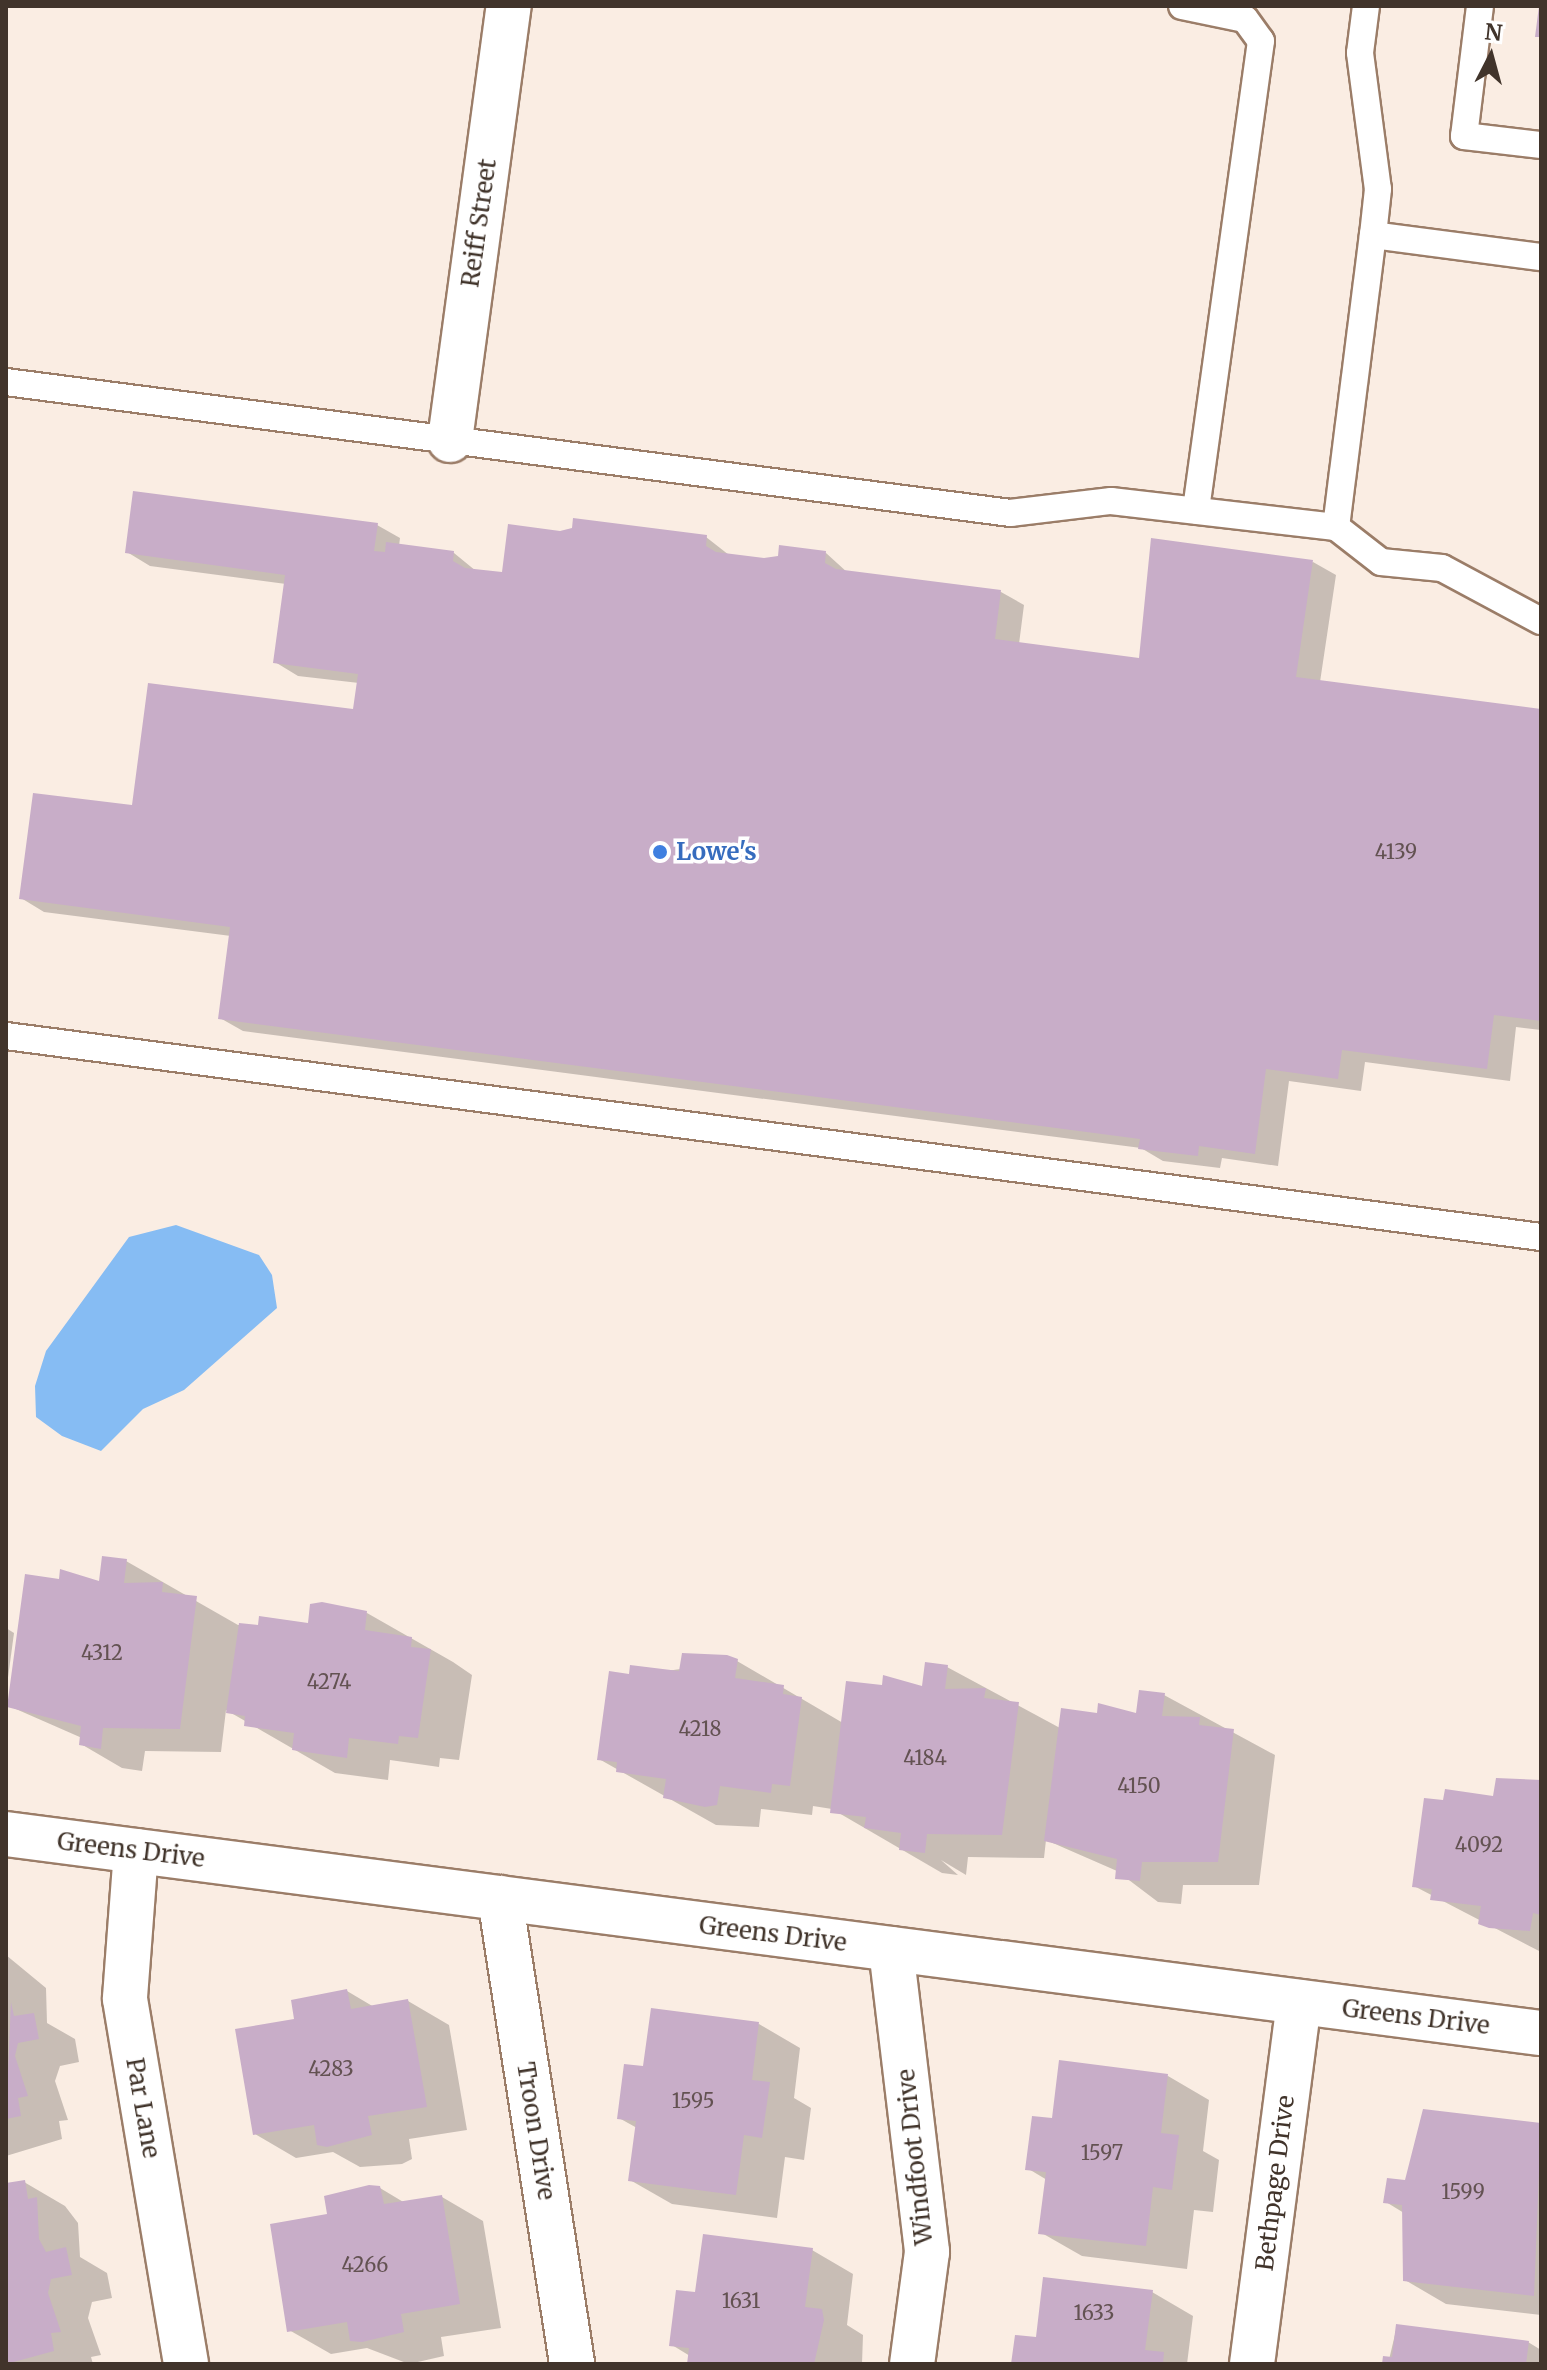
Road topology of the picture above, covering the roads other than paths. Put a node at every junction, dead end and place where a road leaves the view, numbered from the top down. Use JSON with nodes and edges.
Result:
{"nodes":[{"id":1,"x":509,"y":6,"type":"edge"},
{"id":2,"x":1182,"y":6,"type":"edge"},
{"id":3,"x":1366,"y":6,"type":"edge"},
{"id":4,"x":1480,"y":6,"type":"edge"},
{"id":5,"x":1541,"y":145,"type":"edge"},
{"id":6,"x":1373,"y":235,"type":"junction"},
{"id":7,"x":1541,"y":257,"type":"edge"},
{"id":8,"x":6,"y":382,"type":"edge"},
{"id":9,"x":450,"y":440,"type":"junction"},
{"id":10,"x":1196,"y":511,"type":"junction"},
{"id":11,"x":1336,"y":527,"type":"junction"},
{"id":12,"x":1541,"y":621,"type":"edge"},
{"id":13,"x":6,"y":1036,"type":"edge"},
{"id":14,"x":1541,"y":1237,"type":"edge"},
{"id":15,"x":6,"y":1834,"type":"edge"},
{"id":16,"x":136,"y":1851,"type":"junction"},
{"id":17,"x":500,"y":1898,"type":"junction"},
{"id":18,"x":891,"y":1949,"type":"junction"},
{"id":19,"x":1299,"y":2002,"type":"junction"},
{"id":20,"x":1541,"y":2033,"type":"edge"},
{"id":21,"x":186,"y":2364,"type":"edge"},
{"id":22,"x":572,"y":2364,"type":"edge"},
{"id":23,"x":912,"y":2364,"type":"edge"},
{"id":24,"x":1252,"y":2364,"type":"edge"}],
"edges":[{"from":1,"to":9,"type":"street","name":"Reiff Street"},
{"from":2,"to":10,"type":"lane"},
{"from":3,"to":6,"type":"lane"},
{"from":4,"to":5,"type":"lane"},
{"from":6,"to":7,"type":"lane"},
{"from":6,"to":11,"type":"lane"},
{"from":8,"to":9,"type":"lane"},
{"from":9,"to":10,"type":"lane"},
{"from":10,"to":11,"type":"lane"},
{"from":11,"to":12,"type":"lane"},
{"from":13,"to":14,"type":"lane"},
{"from":15,"to":16,"type":"street","name":"Greens Drive"},
{"from":16,"to":17,"type":"street","name":"Greens Drive"},
{"from":16,"to":21,"type":"street","name":"Par Lane"},
{"from":17,"to":18,"type":"street","name":"Greens Drive"},
{"from":17,"to":22,"type":"street","name":"Troon Drive"},
{"from":18,"to":19,"type":"street","name":"Greens Drive"},
{"from":18,"to":23,"type":"street","name":"Windfoot Drive"},
{"from":19,"to":20,"type":"street","name":"Greens Drive"},
{"from":19,"to":24,"type":"street","name":"Bethpage Drive"}]}
